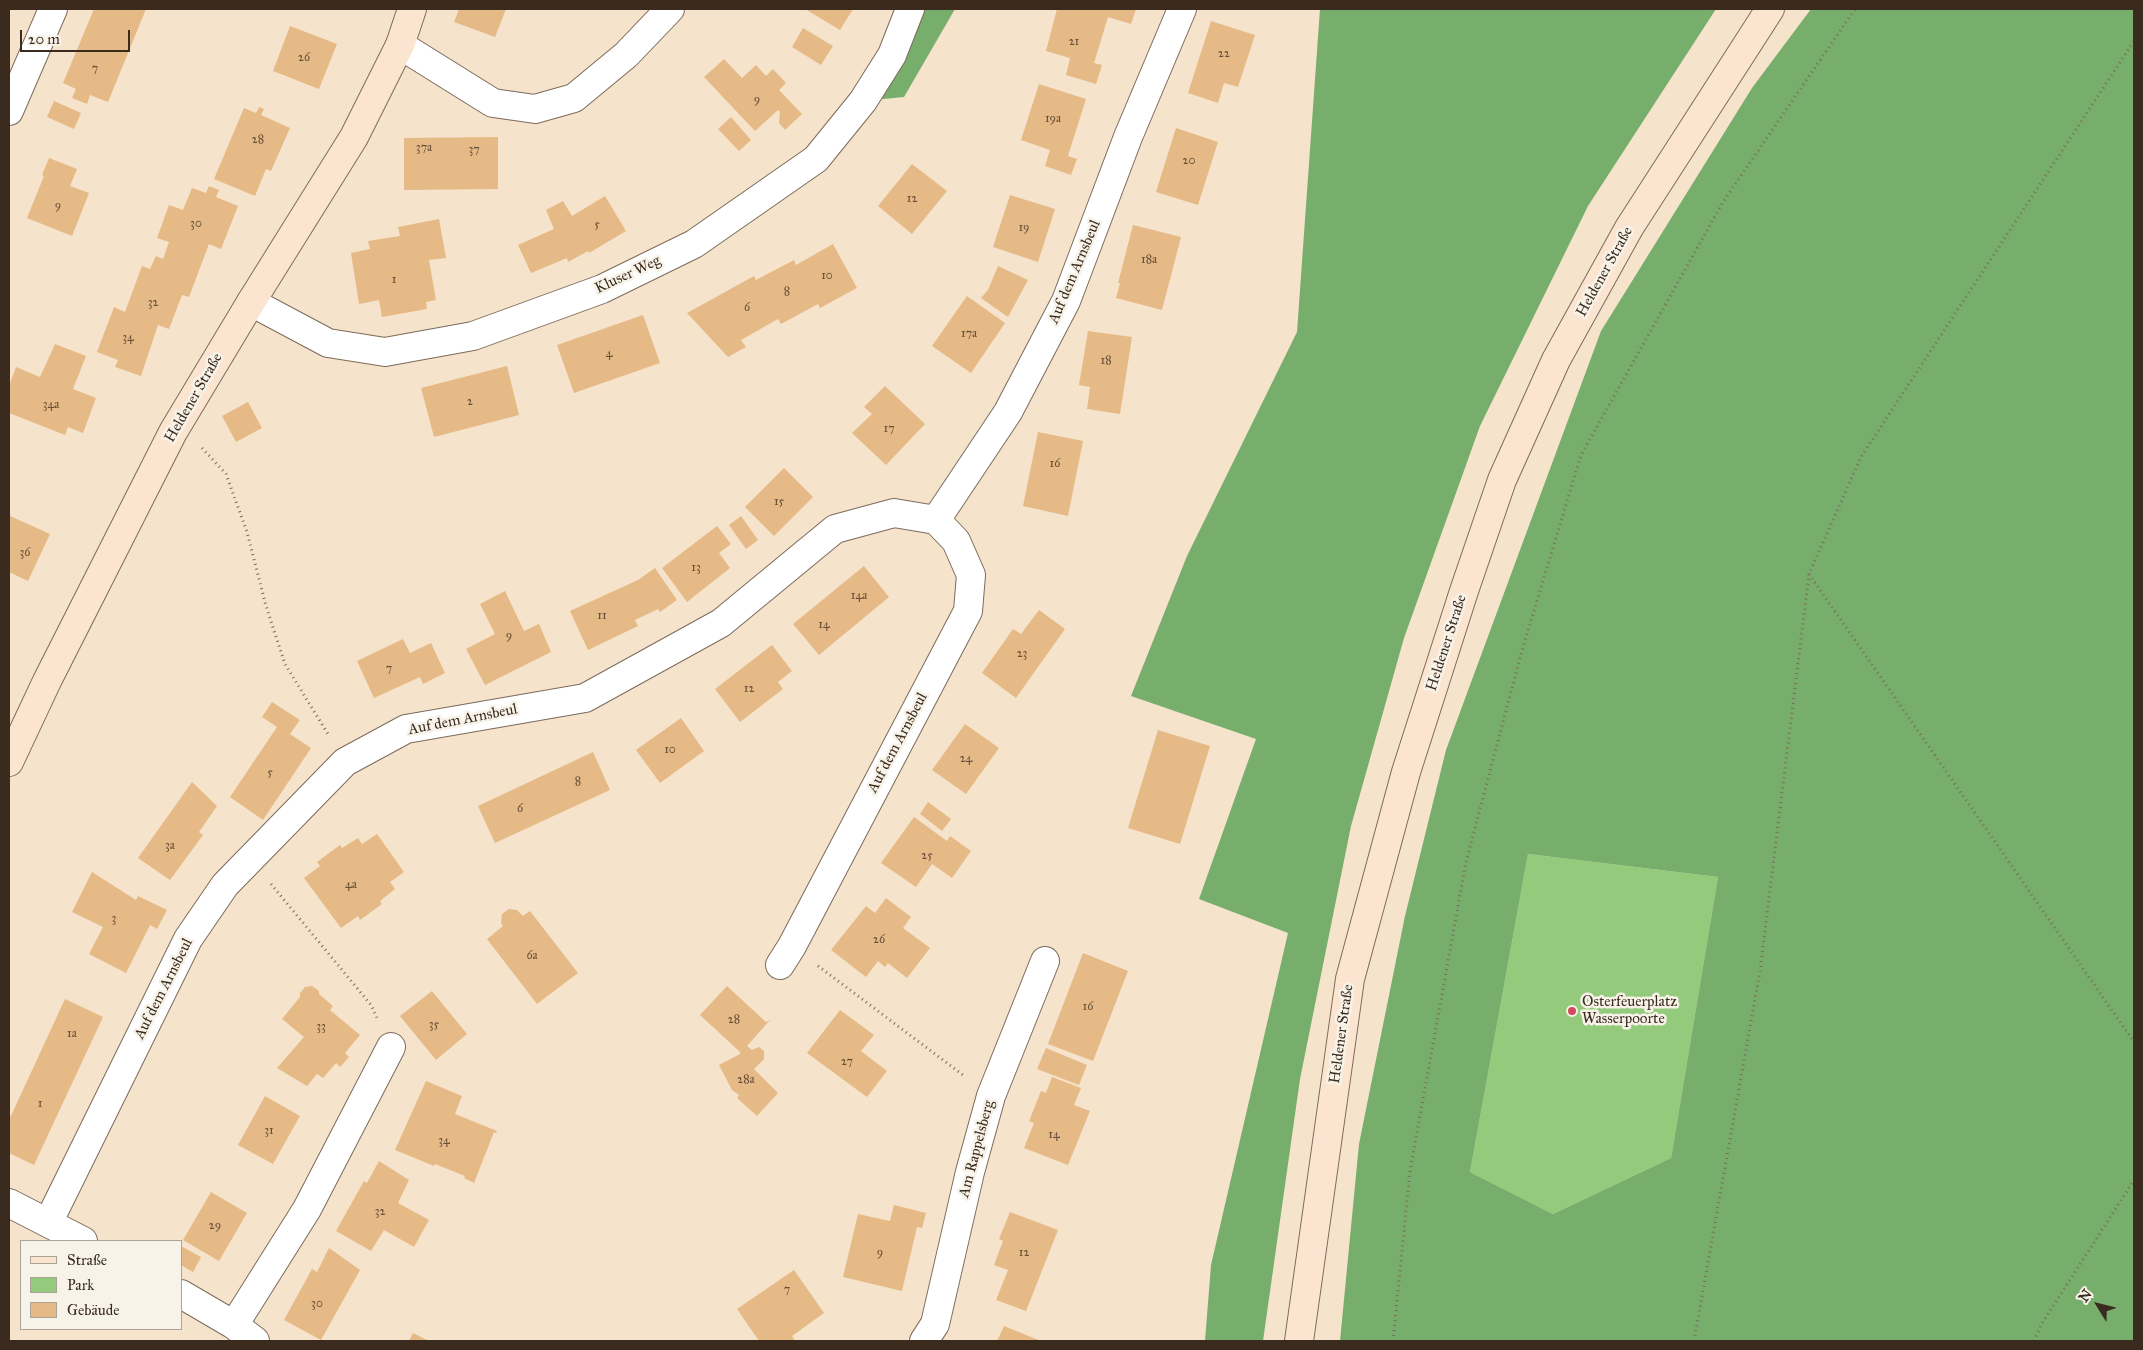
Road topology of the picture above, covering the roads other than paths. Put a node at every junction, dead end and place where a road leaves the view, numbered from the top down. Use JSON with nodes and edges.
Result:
{"nodes":[{"id":1,"x":53,"y":9,"type":"edge"},
{"id":2,"x":412,"y":9,"type":"edge"},
{"id":3,"x":670,"y":9,"type":"edge"},
{"id":4,"x":910,"y":9,"type":"edge"},
{"id":5,"x":1182,"y":9,"type":"edge"},
{"id":6,"x":1770,"y":9,"type":"edge"},
{"id":7,"x":400,"y":45,"type":"junction"},
{"id":8,"x":9,"y":111,"type":"edge"},
{"id":9,"x":251,"y":302,"type":"junction"},
{"id":10,"x":936,"y":520,"type":"junction"},
{"id":11,"x":9,"y":762,"type":"edge"},
{"id":12,"x":786,"y":955,"type":"road end"},
{"id":13,"x":1044,"y":961,"type":"dead end"},
{"id":14,"x":392,"y":1048,"type":"road end"},
{"id":15,"x":9,"y":1203,"type":"edge"},
{"id":16,"x":48,"y":1224,"type":"junction"},
{"id":17,"x":81,"y":1240,"type":"edge"},
{"id":18,"x":182,"y":1295,"type":"edge"},
{"id":19,"x":245,"y":1333,"type":"edge"},
{"id":20,"x":924,"y":1341,"type":"edge"},
{"id":21,"x":1299,"y":1341,"type":"edge"}],
"edges":[{"from":1,"to":8,"type":"street"},
{"from":2,"to":7,"type":"main road","name":"Heldener Straße"},
{"from":3,"to":7,"type":"street"},
{"from":4,"to":9,"type":"street","name":"Kluser Weg"},
{"from":5,"to":10,"type":"street","name":"Auf dem Arnsbeul"},
{"from":6,"to":21,"type":"main road","name":"Heldener Straße"},
{"from":7,"to":9,"type":"main road","name":"Heldener Straße"},
{"from":9,"to":11,"type":"main road","name":"Heldener Straße"},
{"from":10,"to":12,"type":"street","name":"Auf dem Arnsbeul"},
{"from":10,"to":16,"type":"street","name":"Auf dem Arnsbeul"},
{"from":13,"to":20,"type":"street","name":"Am Rappelsberg"},
{"from":14,"to":19,"type":"street"},
{"from":15,"to":16,"type":"street"},
{"from":16,"to":17,"type":"street"},
{"from":18,"to":19,"type":"street"}]}
